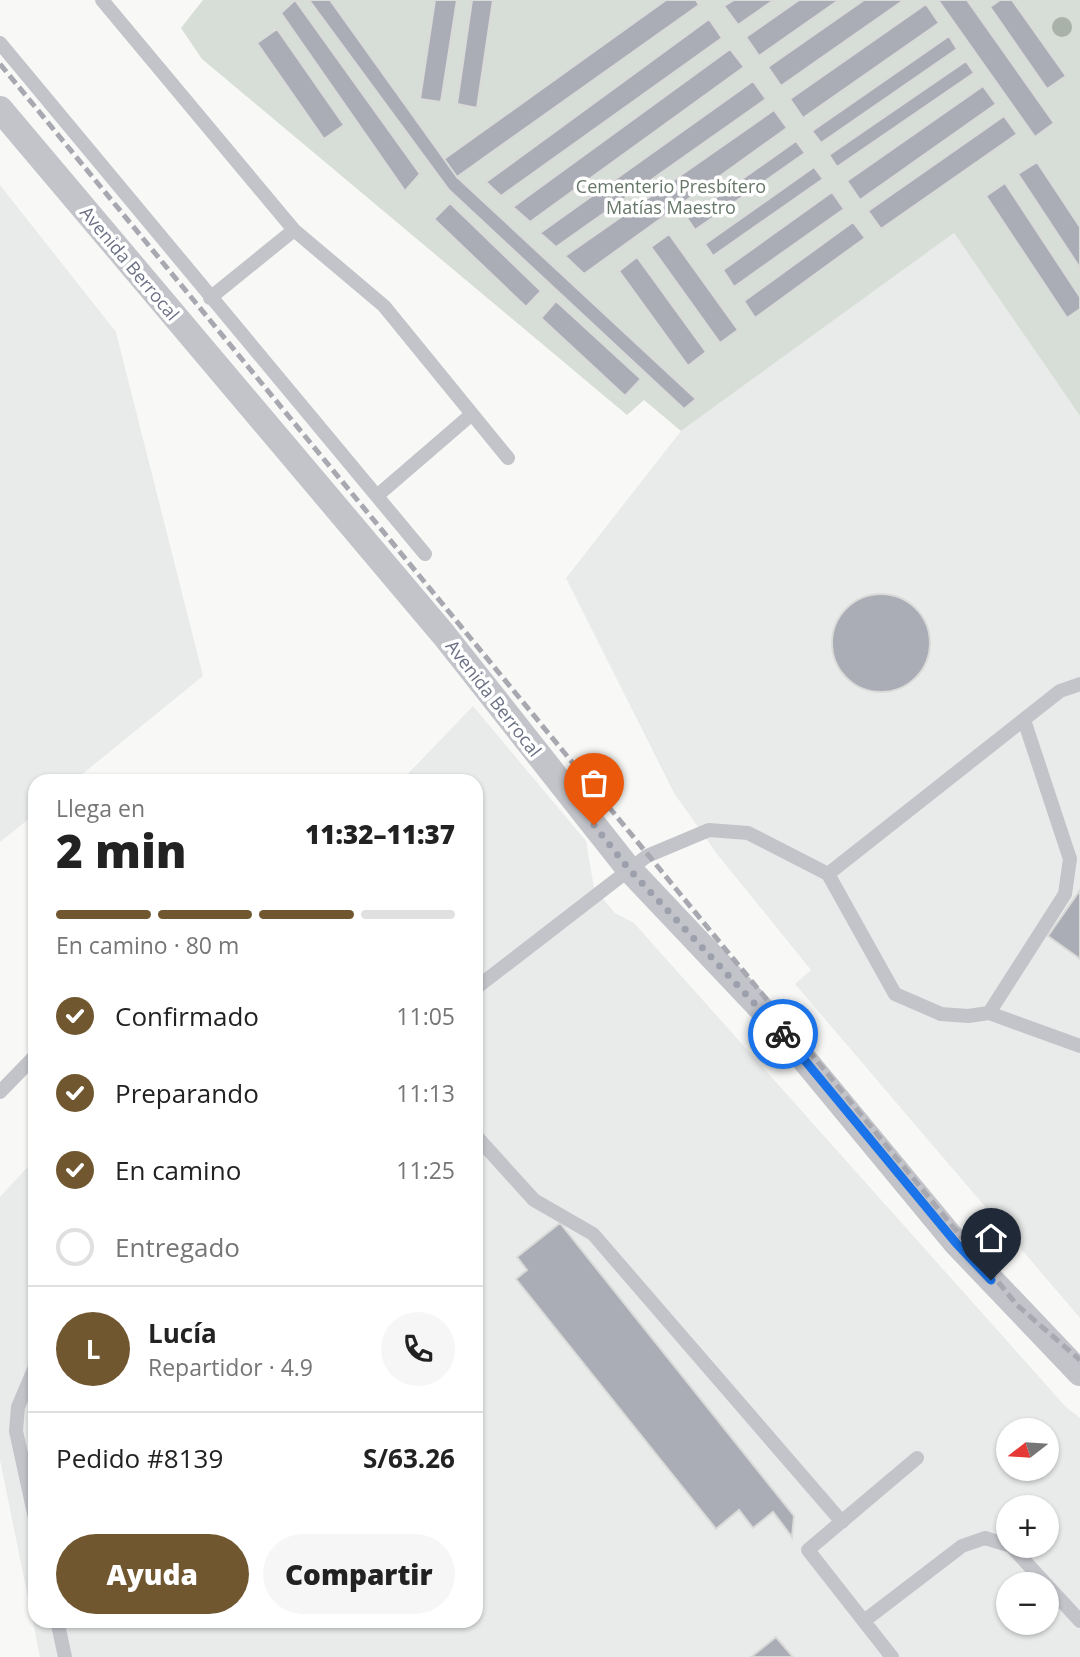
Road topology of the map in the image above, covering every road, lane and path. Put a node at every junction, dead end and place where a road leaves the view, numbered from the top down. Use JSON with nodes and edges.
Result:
{"nodes":[{"id":1,"x":102,"y":0,"type":"edge"},
{"id":2,"x":0,"y":43,"type":"edge"},
{"id":3,"x":0,"y":109,"type":"edge"},
{"id":4,"x":295,"y":230,"type":"junction"},
{"id":5,"x":210,"y":298,"type":"junction"},
{"id":6,"x":472,"y":414,"type":"junction"},
{"id":7,"x":508,"y":458,"type":"dead end"},
{"id":8,"x":378,"y":495,"type":"junction"},
{"id":9,"x":425,"y":554,"type":"dead end"},
{"id":10,"x":1080,"y":684,"type":"edge"},
{"id":11,"x":1024,"y":720,"type":"junction"},
{"id":12,"x":628,"y":868,"type":"junction"},
{"id":13,"x":828,"y":874,"type":"junction"},
{"id":14,"x":483,"y":982,"type":"edge"},
{"id":15,"x":989,"y":1013,"type":"junction"},
{"id":16,"x":1080,"y":1046,"type":"edge"},
{"id":17,"x":28,"y":1063,"type":"edge"},
{"id":18,"x":0,"y":1092,"type":"edge"},
{"id":19,"x":483,"y":1144,"type":"edge"},
{"id":20,"x":1080,"y":1373,"type":"edge"},
{"id":21,"x":28,"y":1383,"type":"edge"},
{"id":22,"x":918,"y":1458,"type":"dead end"},
{"id":23,"x":28,"y":1486,"type":"edge"},
{"id":24,"x":842,"y":1522,"type":"junction"},
{"id":25,"x":996,"y":1541,"type":"edge"},
{"id":26,"x":1021,"y":1558,"type":"edge"},
{"id":27,"x":864,"y":1621,"type":"junction"},
{"id":28,"x":1080,"y":1621,"type":"edge"},
{"id":29,"x":59,"y":1628,"type":"edge"},
{"id":30,"x":65,"y":1657,"type":"edge"},
{"id":31,"x":892,"y":1657,"type":"edge"}],
"edges":[{"from":1,"to":4,"type":"lane"},
{"from":2,"to":5,"type":"lane"},
{"from":3,"to":12,"type":"street","name":"Avenida Berrocal"},
{"from":4,"to":5,"type":"lane"},
{"from":4,"to":6,"type":"lane"},
{"from":5,"to":8,"type":"lane"},
{"from":6,"to":7,"type":"lane"},
{"from":6,"to":8,"type":"lane"},
{"from":8,"to":9,"type":"lane"},
{"from":10,"to":11,"type":"lane"},
{"from":11,"to":13,"type":"lane"},
{"from":11,"to":15,"type":"lane"},
{"from":12,"to":13,"type":"lane"},
{"from":12,"to":14,"type":"lane"},
{"from":12,"to":20,"type":"street","name":"Avenida Berrocal"},
{"from":13,"to":15,"type":"lane"},
{"from":15,"to":16,"type":"lane"},
{"from":17,"to":18,"type":"lane"},
{"from":19,"to":24,"type":"lane"},
{"from":21,"to":23,"type":"lane"},
{"from":22,"to":24,"type":"lane"},
{"from":24,"to":27,"type":"lane"},
{"from":25,"to":27,"type":"lane"},
{"from":26,"to":28,"type":"lane"},
{"from":27,"to":31,"type":"lane"},
{"from":29,"to":30,"type":"lane"}]}
